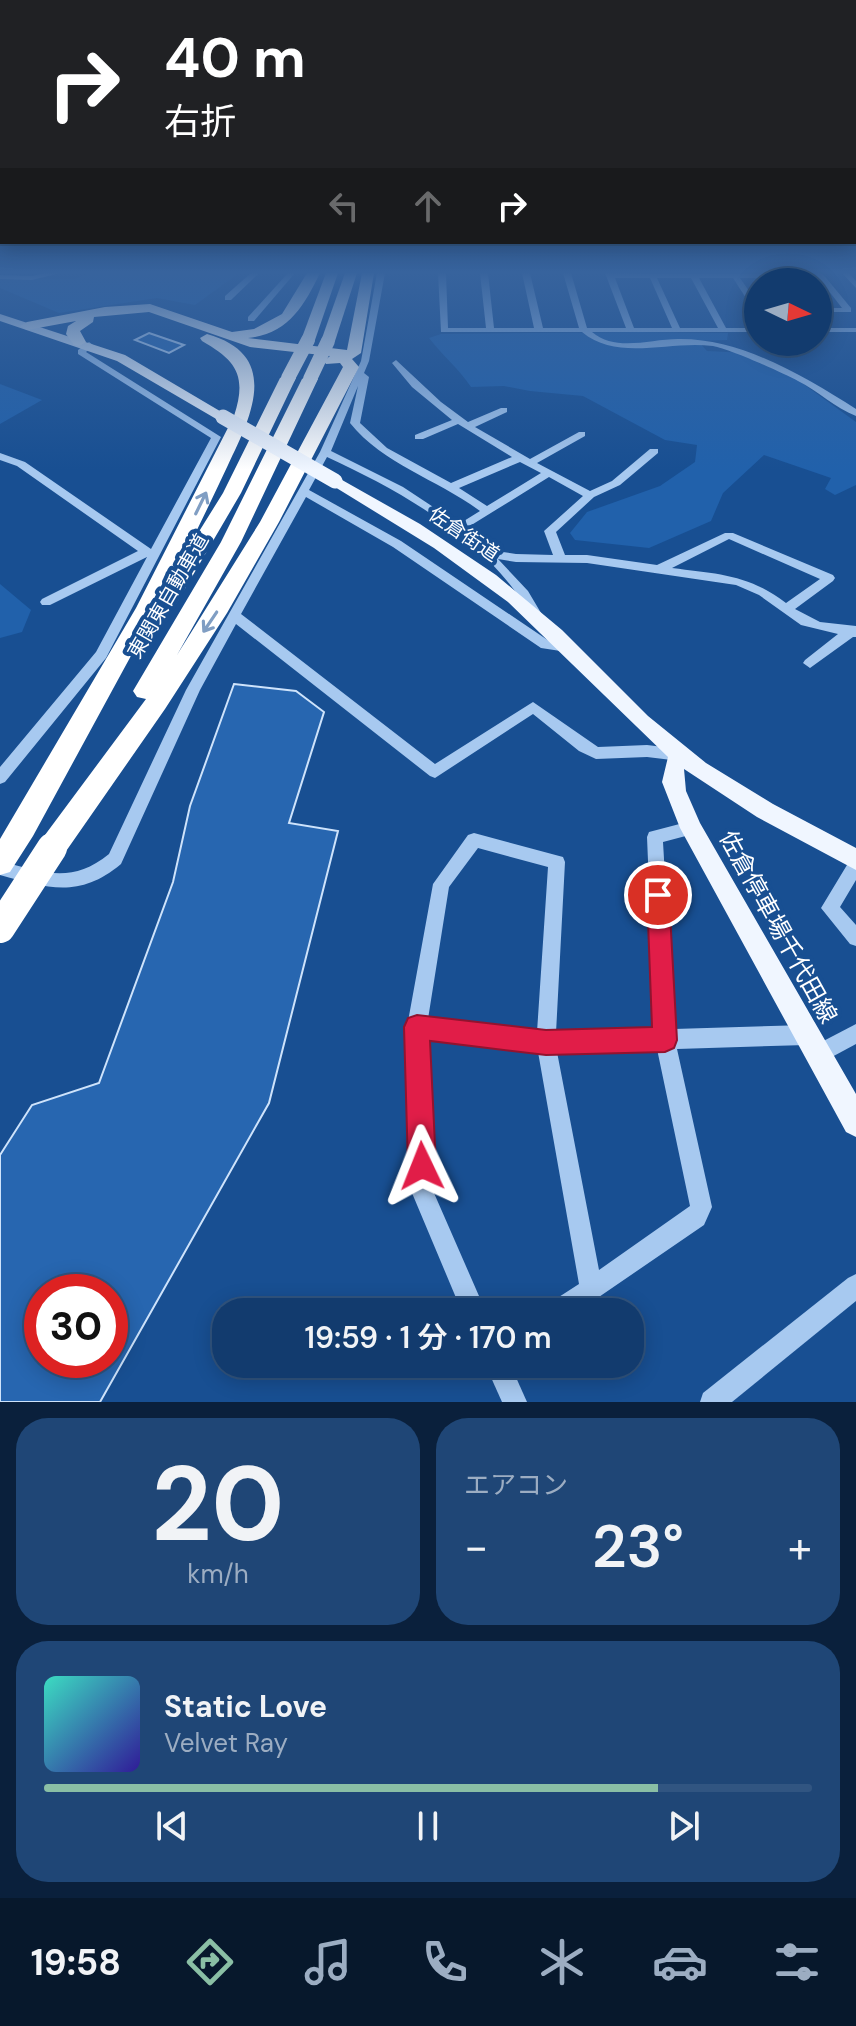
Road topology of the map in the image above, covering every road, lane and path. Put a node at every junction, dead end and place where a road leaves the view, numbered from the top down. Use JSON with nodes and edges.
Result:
{"nodes":[{"id":1,"x":73,"y":338,"type":"edge"},
{"id":2,"x":78,"y":338,"type":"edge"},
{"id":3,"x":216,"y":338,"type":"edge"},
{"id":4,"x":224,"y":338,"type":"edge"},
{"id":5,"x":309,"y":338,"type":"edge"},
{"id":6,"x":329,"y":338,"type":"edge"},
{"id":7,"x":357,"y":338,"type":"edge"},
{"id":8,"x":369,"y":338,"type":"edge"},
{"id":9,"x":594,"y":338,"type":"edge"},
{"id":10,"x":84,"y":344,"type":"junction"},
{"id":11,"x":396,"y":363,"type":"dead end"},
{"id":12,"x":352,"y":365,"type":"junction"},
{"id":13,"x":299,"y":378,"type":"junction"},
{"id":14,"x":504,"y":410,"type":"dead end"},
{"id":15,"x":856,"y":413,"type":"edge"},
{"id":16,"x":463,"y":423,"type":"junction"},
{"id":17,"x":582,"y":434,"type":"dead end"},
{"id":18,"x":419,"y":437,"type":"dead end"},
{"id":19,"x":654,"y":451,"type":"dead end"},
{"id":20,"x":325,"y":452,"type":"junction"},
{"id":21,"x":0,"y":456,"type":"edge"},
{"id":22,"x":526,"y":459,"type":"junction"},
{"id":23,"x":549,"y":472,"type":"junction"},
{"id":24,"x":451,"y":487,"type":"junction"},
{"id":25,"x":305,"y":492,"type":"junction"},
{"id":26,"x":590,"y":495,"type":"junction"},
{"id":27,"x":487,"y":511,"type":"junction"},
{"id":28,"x":460,"y":528,"type":"junction"},
{"id":29,"x":486,"y":553,"type":"junction"},
{"id":30,"x":150,"y":554,"type":"junction"},
{"id":31,"x":561,"y":559,"type":"junction"},
{"id":32,"x":657,"y":570,"type":"junction"},
{"id":33,"x":46,"y":602,"type":"dead end"},
{"id":34,"x":789,"y":607,"type":"junction"},
{"id":35,"x":235,"y":616,"type":"junction"},
{"id":36,"x":538,"y":618,"type":"junction"},
{"id":37,"x":854,"y":631,"type":"edge"},
{"id":38,"x":567,"y":647,"type":"junction"},
{"id":39,"x":810,"y":663,"type":"dead end"},
{"id":40,"x":680,"y":755,"type":"junction"},
{"id":41,"x":0,"y":778,"type":"edge"},
{"id":42,"x":691,"y":828,"type":"junction"},
{"id":43,"x":52,"y":848,"type":"junction"},
{"id":44,"x":5,"y":857,"type":"edge"},
{"id":45,"x":856,"y":863,"type":"edge"},
{"id":46,"x":0,"y":928,"type":"edge"},
{"id":47,"x":856,"y":938,"type":"edge"},
{"id":48,"x":417,"y":1027,"type":"junction"},
{"id":49,"x":856,"y":1034,"type":"edge"},
{"id":50,"x":665,"y":1040,"type":"junction"},
{"id":51,"x":546,"y":1043,"type":"junction"},
{"id":52,"x":812,"y":1045,"type":"junction"},
{"id":53,"x":856,"y":1122,"type":"edge"},
{"id":54,"x":856,"y":1286,"type":"edge"},
{"id":55,"x":591,"y":1289,"type":"junction"},
{"id":56,"x":468,"y":1298,"type":"edge"},
{"id":57,"x":577,"y":1298,"type":"edge"},
{"id":58,"x":504,"y":1378,"type":"edge"},
{"id":59,"x":720,"y":1396,"type":"edge"},
{"id":60,"x":515,"y":1402,"type":"edge"},
{"id":61,"x":697,"y":1402,"type":"edge"}],
"edges":[{"from":1,"to":10,"type":"main road","name":"佐倉街道"},
{"from":2,"to":10,"type":"highway"},
{"from":44,"to":3,"type":"highway","one_way":true},
{"from":4,"to":12,"type":"highway"},
{"from":5,"to":13,"type":"highway","name":"東関東自動車道","bridge":true},
{"from":6,"to":13,"type":"highway","name":"東関東自動車道","bridge":true},
{"from":7,"to":12,"type":"highway"},
{"from":8,"to":12,"type":"street"},
{"from":9,"to":15,"type":"street"},
{"from":10,"to":30,"type":"street"},
{"from":10,"to":36,"type":"main road","name":"佐倉街道","bridge":true},
{"from":11,"to":16,"type":"street"},
{"from":12,"to":20,"type":"street"},
{"from":12,"to":24,"type":"street"},
{"from":12,"to":43,"type":"highway","one_way":true},
{"from":13,"to":43,"type":"highway","name":"東関東自動車道"},
{"from":13,"to":44,"type":"highway","name":"東関東自動車道"},
{"from":14,"to":16,"type":"street"},
{"from":16,"to":18,"type":"street"},
{"from":16,"to":22,"type":"street"},
{"from":17,"to":22,"type":"street"},
{"from":19,"to":26,"type":"street"},
{"from":20,"to":25,"type":"street"},
{"from":20,"to":28,"type":"street"},
{"from":21,"to":30,"type":"street"},
{"from":22,"to":23,"type":"street"},
{"from":22,"to":24,"type":"street"},
{"from":23,"to":26,"type":"street"},
{"from":23,"to":27,"type":"street"},
{"from":24,"to":27,"type":"street"},
{"from":25,"to":35,"type":"street"},
{"from":25,"to":38,"type":"street"},
{"from":26,"to":31,"type":"street"},
{"from":27,"to":28,"type":"street"},
{"from":28,"to":29,"type":"street"},
{"from":29,"to":31,"type":"street"},
{"from":29,"to":36,"type":"street"},
{"from":30,"to":33,"type":"street"},
{"from":30,"to":41,"type":"street"},
{"from":31,"to":32,"type":"street"},
{"from":32,"to":34,"type":"street"},
{"from":32,"to":34,"type":"street"},
{"from":34,"to":37,"type":"street"},
{"from":35,"to":40,"type":"street"},
{"from":35,"to":44,"type":"street"},
{"from":36,"to":38,"type":"main road","name":"佐倉街道"},
{"from":37,"to":39,"type":"street"},
{"from":38,"to":40,"type":"main road","name":"佐倉街道"},
{"from":40,"to":42,"type":"main road","name":"佐倉停車場千代田線"},
{"from":40,"to":45,"type":"main road","name":"佐倉街道"},
{"from":42,"to":50,"type":"street"},
{"from":42,"to":52,"type":"main road","name":"佐倉停車場千代田線"},
{"from":43,"to":46,"type":"highway","name":"東関東自動車道","bridge":true},
{"from":45,"to":47,"type":"street"},
{"from":48,"to":51,"type":"street"},
{"from":48,"to":51,"type":"street"},
{"from":48,"to":56,"type":"street"},
{"from":49,"to":52,"type":"street"},
{"from":50,"to":51,"type":"street"},
{"from":50,"to":52,"type":"street"},
{"from":50,"to":55,"type":"street"},
{"from":51,"to":55,"type":"street"},
{"from":52,"to":53,"type":"main road","name":"佐倉停車場千代田線"},
{"from":54,"to":59,"type":"street"},
{"from":55,"to":57,"type":"street"},
{"from":58,"to":60,"type":"street"},
{"from":59,"to":61,"type":"street"}]}
